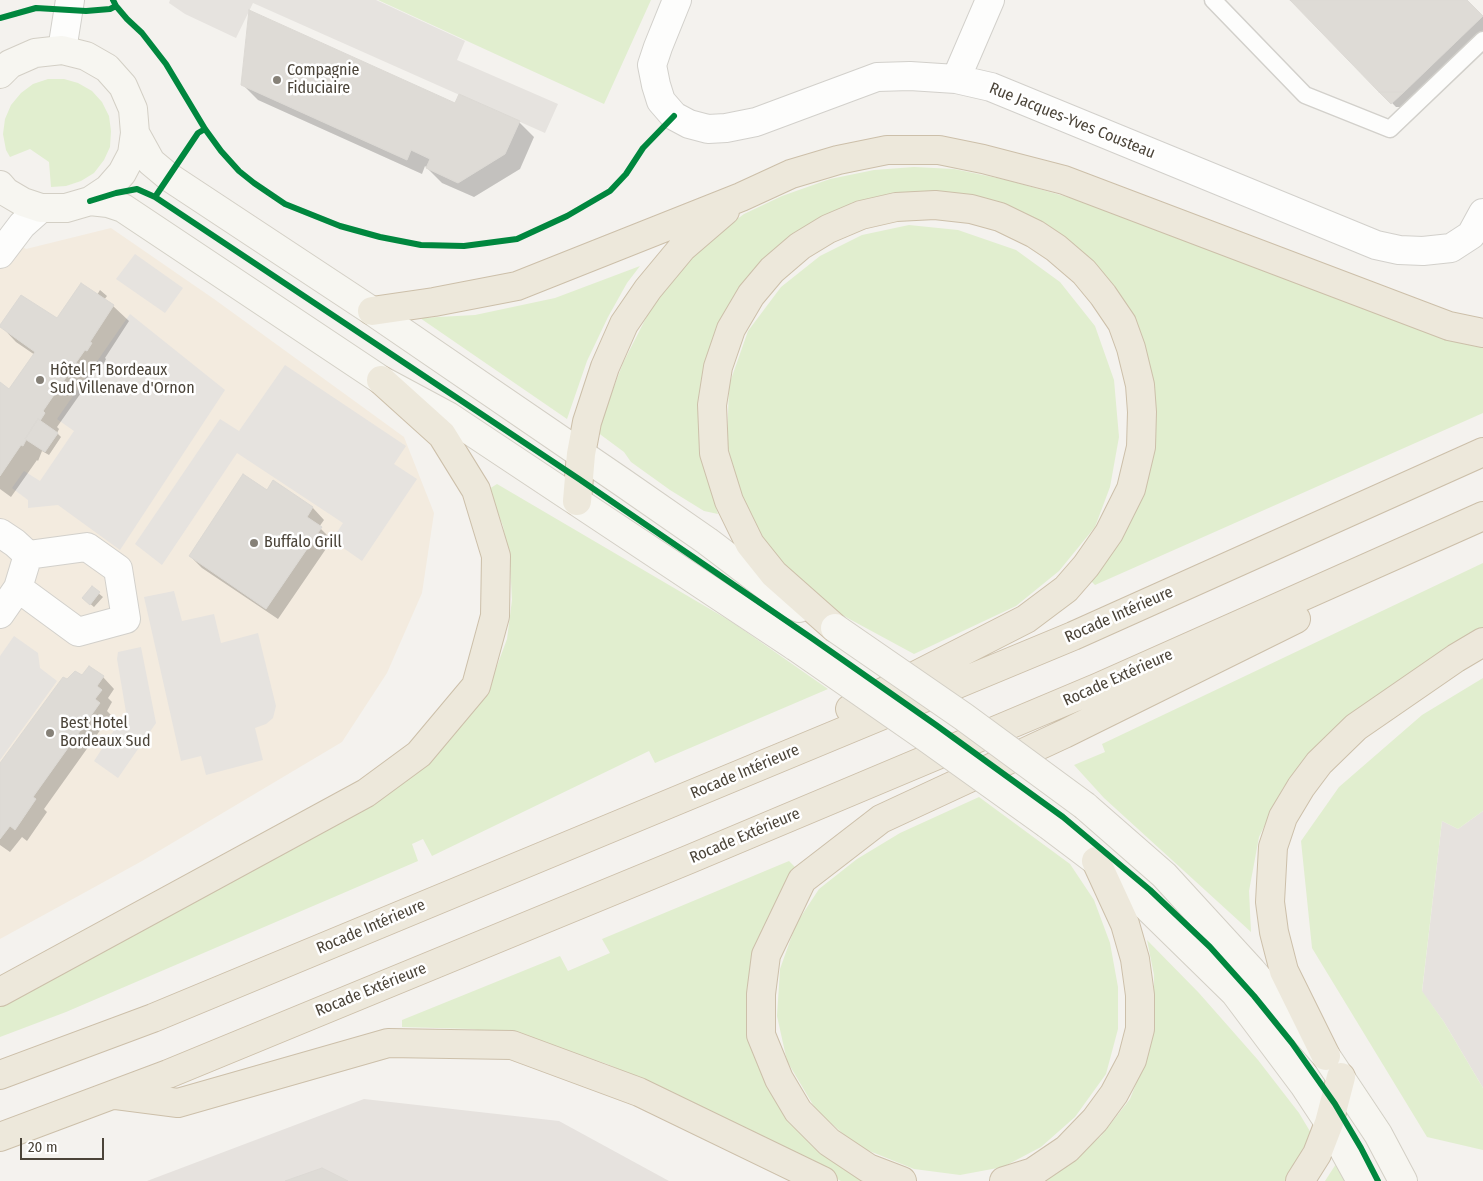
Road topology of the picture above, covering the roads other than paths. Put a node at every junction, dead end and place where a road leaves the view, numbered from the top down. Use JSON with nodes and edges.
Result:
{"nodes":[{"id":1,"x":70,"y":0,"type":"edge"},
{"id":2,"x":677,"y":0,"type":"edge"},
{"id":3,"x":990,"y":0,"type":"edge"},
{"id":4,"x":1213,"y":0,"type":"edge"},
{"id":5,"x":1483,"y":40,"type":"edge"},
{"id":6,"x":62,"y":50,"type":"junction"},
{"id":7,"x":3,"y":66,"type":"edge"},
{"id":8,"x":956,"y":79,"type":"junction"},
{"id":9,"x":135,"y":133,"type":"junction"},
{"id":10,"x":0,"y":185,"type":"edge"},
{"id":11,"x":741,"y":197,"type":"junction"},
{"id":12,"x":90,"y":201,"type":"junction"},
{"id":13,"x":41,"y":208,"type":"junction"},
{"id":14,"x":1483,"y":213,"type":"edge"},
{"id":15,"x":0,"y":254,"type":"edge"},
{"id":16,"x":372,"y":311,"type":"junction"},
{"id":17,"x":1483,"y":333,"type":"edge"},
{"id":18,"x":381,"y":380,"type":"junction"},
{"id":19,"x":1483,"y":452,"type":"edge"},
{"id":20,"x":581,"y":454,"type":"junction"},
{"id":21,"x":577,"y":501,"type":"junction"},
{"id":22,"x":1483,"y":516,"type":"edge"},
{"id":23,"x":1483,"y":525,"type":"edge"},
{"id":24,"x":0,"y":533,"type":"edge"},
{"id":25,"x":28,"y":555,"type":"junction"},
{"id":26,"x":18,"y":588,"type":"junction"},
{"id":27,"x":0,"y":614,"type":"edge"},
{"id":28,"x":835,"y":628,"type":"junction"},
{"id":29,"x":1483,"y":642,"type":"edge"},
{"id":30,"x":666,"y":804,"type":"junction"},
{"id":31,"x":1096,"y":860,"type":"junction"},
{"id":32,"x":0,"y":992,"type":"edge"},
{"id":33,"x":1333,"y":1066,"type":"junction"},
{"id":34,"x":0,"y":1075,"type":"edge"},
{"id":35,"x":112,"y":1095,"type":"junction"},
{"id":36,"x":1329,"y":1123,"type":"junction"},
{"id":37,"x":0,"y":1137,"type":"edge"},
{"id":38,"x":823,"y":1181,"type":"edge"},
{"id":39,"x":902,"y":1181,"type":"edge"},
{"id":40,"x":1004,"y":1181,"type":"edge"},
{"id":41,"x":1300,"y":1181,"type":"edge"},
{"id":42,"x":1361,"y":1181,"type":"edge"},
{"id":43,"x":1403,"y":1181,"type":"edge"}],
"edges":[{"from":1,"to":6,"type":"street"},
{"from":2,"to":8,"type":"street","name":"Rue Jacques-Yves Cousteau"},
{"from":3,"to":8,"type":"street"},
{"from":4,"to":5,"type":"lane"},
{"from":6,"to":7,"type":"main road"},
{"from":6,"to":9,"type":"main road"},
{"from":8,"to":14,"type":"street","name":"Rue Jacques-Yves Cousteau"},
{"from":9,"to":12,"type":"main road"},
{"from":9,"to":16,"type":"main road"},
{"from":10,"to":13,"type":"main road"},
{"from":11,"to":16,"type":"highway"},
{"from":11,"to":17,"type":"highway"},
{"from":11,"to":20,"type":"highway"},
{"from":12,"to":13,"type":"main road"},
{"from":12,"to":18,"type":"main road"},
{"from":13,"to":15,"type":"street"},
{"from":16,"to":20,"type":"main road"},
{"from":18,"to":21,"type":"main road"},
{"from":18,"to":32,"type":"highway"},
{"from":19,"to":30,"type":"highway","name":"Rocade Intérieure"},
{"from":20,"to":21,"type":"highway"},
{"from":20,"to":28,"type":"main road"},
{"from":21,"to":31,"type":"main road","bridge":true},
{"from":22,"to":35,"type":"highway","name":"Rocade Extérieure"},
{"from":23,"to":39,"type":"highway"},
{"from":24,"to":25,"type":"street"},
{"from":25,"to":26,"type":"street"},
{"from":25,"to":26,"type":"street"},
{"from":26,"to":27,"type":"street"},
{"from":28,"to":30,"type":"highway"},
{"from":28,"to":33,"type":"main road","bridge":true},
{"from":29,"to":33,"type":"highway"},
{"from":30,"to":34,"type":"highway","name":"Rocade Intérieure"},
{"from":31,"to":36,"type":"main road"},
{"from":31,"to":40,"type":"highway"},
{"from":33,"to":36,"type":"highway"},
{"from":33,"to":43,"type":"main road"},
{"from":35,"to":37,"type":"highway","name":"Rocade Extérieure"},
{"from":35,"to":38,"type":"highway"},
{"from":36,"to":41,"type":"highway"},
{"from":36,"to":42,"type":"main road"}]}
